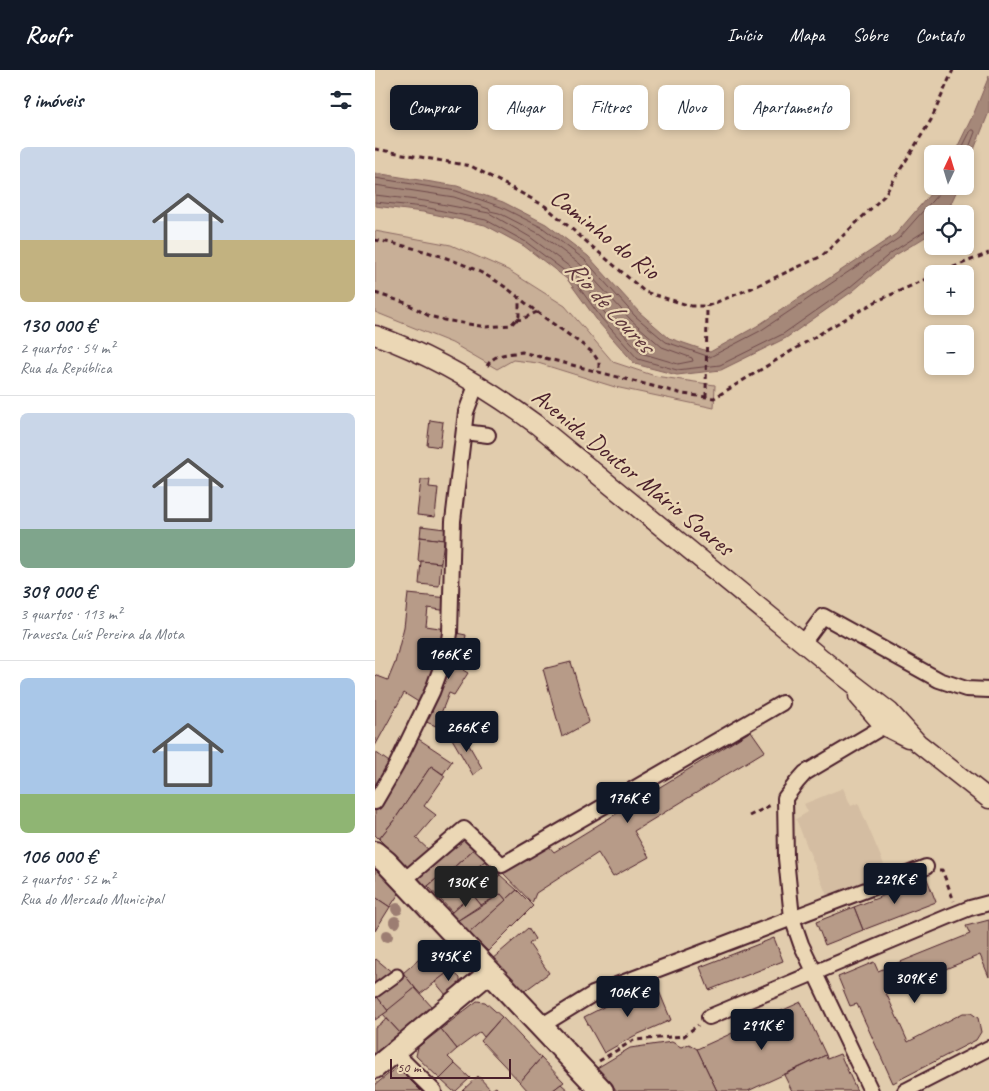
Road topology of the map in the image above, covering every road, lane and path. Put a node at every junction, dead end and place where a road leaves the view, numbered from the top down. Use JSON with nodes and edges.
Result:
{"nodes":[{"id":1,"x":953,"y":70,"type":"edge"},
{"id":2,"x":375,"y":149,"type":"edge"},
{"id":3,"x":375,"y":240,"type":"edge"},
{"id":4,"x":989,"y":253,"type":"edge"},
{"id":5,"x":959,"y":265,"type":"edge"},
{"id":6,"x":924,"y":280,"type":"edge"},
{"id":7,"x":375,"y":293,"type":"edge"},
{"id":8,"x":519,"y":296,"type":"junction"},
{"id":9,"x":707,"y":306,"type":"junction"},
{"id":10,"x":537,"y":312,"type":"junction"},
{"id":11,"x":516,"y":320,"type":"junction"},
{"id":12,"x":375,"y":335,"type":"edge"},
{"id":13,"x":487,"y":366,"type":"dead end"},
{"id":14,"x":599,"y":372,"type":"junction"},
{"id":15,"x":477,"y":383,"type":"junction"},
{"id":16,"x":706,"y":397,"type":"junction"},
{"id":17,"x":464,"y":432,"type":"junction"},
{"id":18,"x":489,"y":435,"type":"dead end"},
{"id":19,"x":803,"y":643,"type":"junction"},
{"id":20,"x":842,"y":675,"type":"junction"},
{"id":21,"x":989,"y":690,"type":"edge"},
{"id":22,"x":782,"y":703,"type":"dead end"},
{"id":23,"x":884,"y":726,"type":"junction"},
{"id":24,"x":904,"y":728,"type":"junction"},
{"id":25,"x":918,"y":743,"type":"junction"},
{"id":26,"x":969,"y":785,"type":"junction"},
{"id":27,"x":785,"y":798,"type":"junction"},
{"id":28,"x":989,"y":799,"type":"edge"},
{"id":29,"x":375,"y":802,"type":"edge"},
{"id":30,"x":989,"y":810,"type":"edge"},
{"id":31,"x":749,"y":816,"type":"dead end"},
{"id":32,"x":375,"y":853,"type":"edge"},
{"id":33,"x":926,"y":867,"type":"dead end"},
{"id":34,"x":943,"y":870,"type":"dead end"},
{"id":35,"x":403,"y":881,"type":"junction"},
{"id":36,"x":989,"y":903,"type":"edge"},
{"id":37,"x":959,"y":912,"type":"junction"},
{"id":38,"x":793,"y":918,"type":"junction"},
{"id":39,"x":490,"y":972,"type":"junction"},
{"id":40,"x":815,"y":973,"type":"junction"},
{"id":41,"x":397,"y":976,"type":"dead end"},
{"id":42,"x":375,"y":991,"type":"edge"},
{"id":43,"x":709,"y":1017,"type":"joint"},
{"id":44,"x":541,"y":1026,"type":"junction"},
{"id":45,"x":989,"y":1048,"type":"edge"},
{"id":46,"x":394,"y":1052,"type":"junction"},
{"id":47,"x":375,"y":1068,"type":"edge"},
{"id":48,"x":584,"y":1071,"type":"junction"},
{"id":49,"x":434,"y":1091,"type":"edge"},
{"id":50,"x":602,"y":1091,"type":"edge"},
{"id":51,"x":871,"y":1091,"type":"edge"},
{"id":52,"x":905,"y":1091,"type":"edge"}],
"edges":[{"from":1,"to":9,"type":"path","name":"Caminho do Rio"},
{"from":2,"to":9,"type":"path","name":"Caminho do Rio"},
{"from":3,"to":8,"type":"path"},
{"from":4,"to":5,"type":"path"},
{"from":6,"to":16,"type":"path"},
{"from":7,"to":11,"type":"path"},
{"from":8,"to":10,"type":"path"},
{"from":8,"to":11,"type":"path"},
{"from":9,"to":16,"type":"path"},
{"from":10,"to":11,"type":"path"},
{"from":10,"to":14,"type":"path"},
{"from":12,"to":15,"type":"street","name":"Avenida Doutor Mário Soares"},
{"from":13,"to":14,"type":"path"},
{"from":14,"to":16,"type":"path"},
{"from":15,"to":17,"type":"street"},
{"from":15,"to":19,"type":"street","name":"Avenida Doutor Mário Soares"},
{"from":17,"to":18,"type":"street"},
{"from":17,"to":29,"type":"street"},
{"from":19,"to":20,"type":"street","name":"Avenida Doutor Mário Soares"},
{"from":19,"to":21,"type":"street"},
{"from":20,"to":23,"type":"street","name":"Avenida Doutor Mário Soares"},
{"from":20,"to":24,"type":"street","name":"Avenida Doutor Mário Soares"},
{"from":22,"to":35,"type":"street"},
{"from":23,"to":24,"type":"street"},
{"from":23,"to":25,"type":"street","name":"Avenida Doutor Mário Soares"},
{"from":23,"to":27,"type":"street"},
{"from":24,"to":25,"type":"street","name":"Avenida Doutor Mário Soares"},
{"from":25,"to":26,"type":"street","name":"Avenida Doutor Mário Soares"},
{"from":26,"to":28,"type":"street","name":"Avenida Doutor Mário Soares"},
{"from":26,"to":30,"type":"street","name":"Avenida Doutor Mário Soares"},
{"from":27,"to":31,"type":"path"},
{"from":27,"to":38,"type":"street"},
{"from":32,"to":35,"type":"main road"},
{"from":33,"to":38,"type":"street"},
{"from":34,"to":37,"type":"path"},
{"from":35,"to":39,"type":"main road"},
{"from":36,"to":37,"type":"street"},
{"from":37,"to":40,"type":"street"},
{"from":38,"to":40,"type":"street"},
{"from":38,"to":44,"type":"street"},
{"from":39,"to":44,"type":"main road"},
{"from":39,"to":46,"type":"main road"},
{"from":40,"to":43,"type":"street"},
{"from":40,"to":51,"type":"street"},
{"from":41,"to":42,"type":"street"},
{"from":43,"to":48,"type":"path"},
{"from":44,"to":48,"type":"main road"},
{"from":45,"to":52,"type":"street"},
{"from":46,"to":47,"type":"main road"},
{"from":46,"to":49,"type":"street"},
{"from":48,"to":50,"type":"main road"}]}
